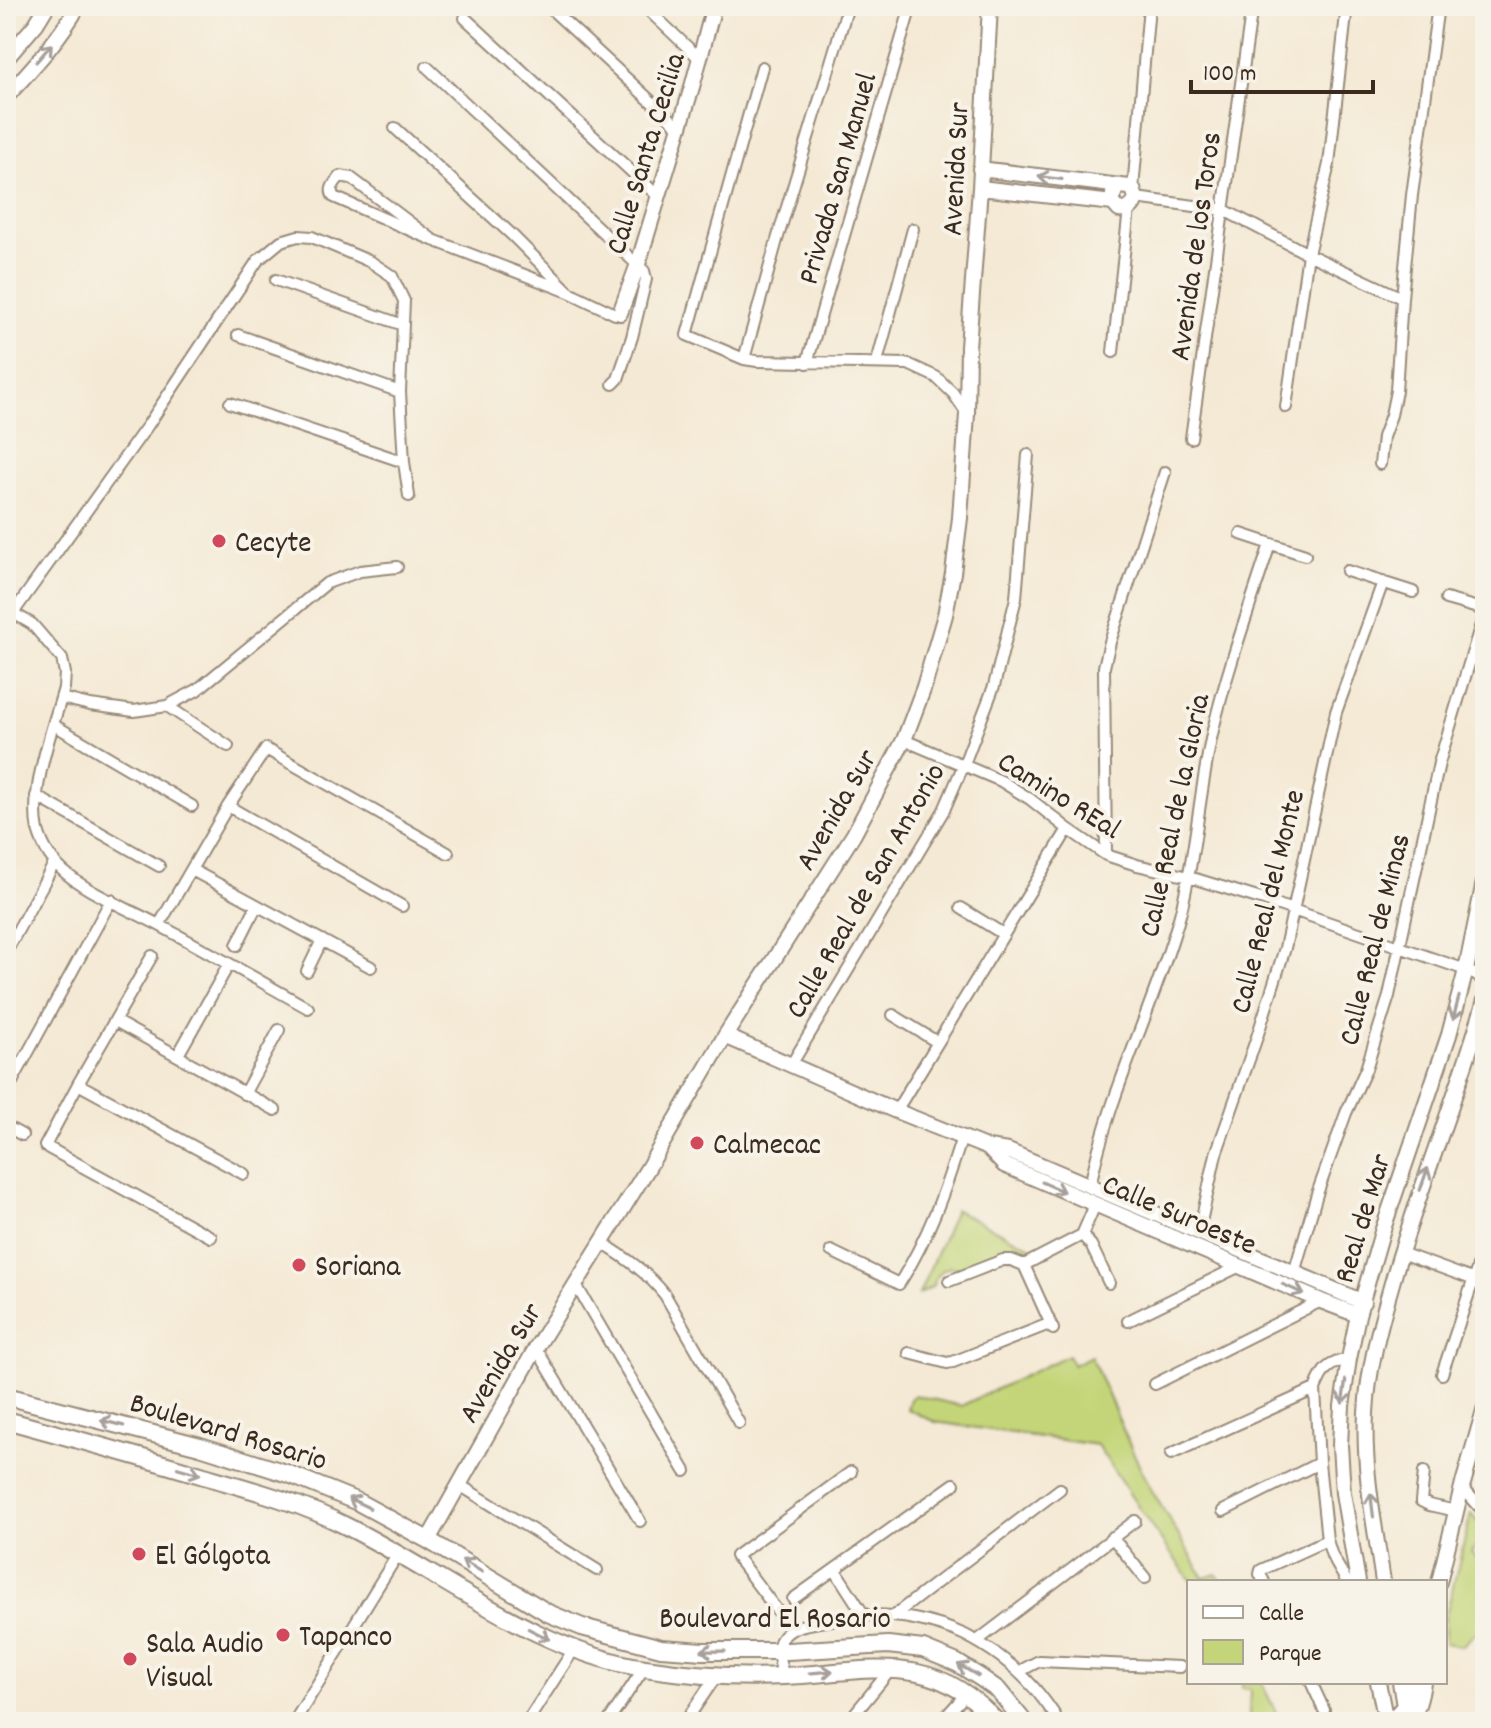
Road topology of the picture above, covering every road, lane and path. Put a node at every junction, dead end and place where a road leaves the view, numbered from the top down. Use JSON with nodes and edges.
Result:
{"nodes":[{"id":1,"x":47,"y":6,"type":"edge"},
{"id":2,"x":78,"y":6,"type":"edge"},
{"id":3,"x":548,"y":6,"type":"edge"},
{"id":4,"x":644,"y":6,"type":"edge"},
{"id":5,"x":714,"y":6,"type":"edge"},
{"id":6,"x":848,"y":6,"type":"edge"},
{"id":7,"x":911,"y":6,"type":"edge"},
{"id":8,"x":990,"y":6,"type":"edge"},
{"id":9,"x":1149,"y":6,"type":"edge"},
{"id":10,"x":1347,"y":6,"type":"edge"},
{"id":11,"x":1438,"y":6,"type":"edge"},
{"id":12,"x":1251,"y":13,"type":"dead end"},
{"id":13,"x":465,"y":18,"type":"dead end"},
{"id":14,"x":6,"y":59,"type":"edge"},
{"id":15,"x":700,"y":59,"type":"junction"},
{"id":16,"x":427,"y":67,"type":"dead end"},
{"id":17,"x":762,"y":67,"type":"dead end"},
{"id":18,"x":6,"y":97,"type":"edge"},
{"id":19,"x":395,"y":128,"type":"dead end"},
{"id":20,"x":680,"y":128,"type":"junction"},
{"id":21,"x":980,"y":169,"type":"junction"},
{"id":22,"x":980,"y":188,"type":"junction"},
{"id":23,"x":658,"y":196,"type":"junction"},
{"id":24,"x":1129,"y":196,"type":"junction"},
{"id":25,"x":1224,"y":210,"type":"junction"},
{"id":26,"x":913,"y":229,"type":"dead end"},
{"id":27,"x":433,"y":240,"type":"junction"},
{"id":28,"x":1308,"y":254,"type":"junction"},
{"id":29,"x":638,"y":264,"type":"junction"},
{"id":30,"x":276,"y":280,"type":"dead end"},
{"id":31,"x":569,"y":292,"type":"junction"},
{"id":32,"x":1402,"y":298,"type":"junction"},
{"id":33,"x":620,"y":313,"type":"joint"},
{"id":34,"x":403,"y":325,"type":"junction"},
{"id":35,"x":238,"y":335,"type":"dead end"},
{"id":36,"x":1113,"y":352,"type":"dead end"},
{"id":37,"x":744,"y":359,"type":"junction"},
{"id":38,"x":877,"y":362,"type":"junction"},
{"id":39,"x":807,"y":363,"type":"junction"},
{"id":40,"x":613,"y":384,"type":"dead end"},
{"id":41,"x":400,"y":392,"type":"junction"},
{"id":42,"x":230,"y":403,"type":"dead end"},
{"id":43,"x":1286,"y":407,"type":"dead end"},
{"id":44,"x":967,"y":414,"type":"junction"},
{"id":45,"x":1191,"y":438,"type":"dead end"},
{"id":46,"x":1028,"y":455,"type":"dead end"},
{"id":47,"x":404,"y":462,"type":"junction"},
{"id":48,"x":1380,"y":464,"type":"dead end"},
{"id":49,"x":1165,"y":472,"type":"dead end"},
{"id":50,"x":409,"y":496,"type":"dead end"},
{"id":51,"x":1241,"y":534,"type":"dead end"},
{"id":52,"x":1270,"y":544,"type":"junction"},
{"id":53,"x":1305,"y":555,"type":"dead end"},
{"id":54,"x":397,"y":567,"type":"dead end"},
{"id":55,"x":1347,"y":571,"type":"dead end"},
{"id":56,"x":1383,"y":582,"type":"junction"},
{"id":57,"x":1413,"y":592,"type":"dead end"},
{"id":58,"x":1446,"y":599,"type":"dead end"},
{"id":59,"x":1485,"y":611,"type":"edge"},
{"id":60,"x":10,"y":614,"type":"edge"},
{"id":61,"x":61,"y":698,"type":"junction"},
{"id":62,"x":167,"y":706,"type":"junction"},
{"id":63,"x":54,"y":725,"type":"junction"},
{"id":64,"x":904,"y":740,"type":"junction"},
{"id":65,"x":228,"y":746,"type":"dead end"},
{"id":66,"x":964,"y":764,"type":"junction"},
{"id":67,"x":36,"y":796,"type":"junction"},
{"id":68,"x":192,"y":806,"type":"dead end"},
{"id":69,"x":228,"y":806,"type":"junction"},
{"id":70,"x":1068,"y":829,"type":"junction"},
{"id":71,"x":448,"y":853,"type":"dead end"},
{"id":72,"x":1106,"y":855,"type":"junction"},
{"id":73,"x":55,"y":862,"type":"junction"},
{"id":74,"x":159,"y":866,"type":"dead end"},
{"id":75,"x":192,"y":870,"type":"junction"},
{"id":76,"x":1189,"y":877,"type":"junction"},
{"id":77,"x":1485,"y":877,"type":"edge"},
{"id":78,"x":111,"y":900,"type":"junction"},
{"id":79,"x":257,"y":905,"type":"junction"},
{"id":80,"x":402,"y":906,"type":"dead end"},
{"id":81,"x":961,"y":908,"type":"dead end"},
{"id":82,"x":1294,"y":911,"type":"junction"},
{"id":83,"x":159,"y":925,"type":"junction"},
{"id":84,"x":1003,"y":934,"type":"junction"},
{"id":85,"x":322,"y":940,"type":"junction"},
{"id":86,"x":237,"y":945,"type":"dead end"},
{"id":87,"x":1400,"y":946,"type":"junction"},
{"id":88,"x":6,"y":952,"type":"edge"},
{"id":89,"x":152,"y":956,"type":"dead end"},
{"id":90,"x":229,"y":964,"type":"junction"},
{"id":91,"x":371,"y":967,"type":"dead end"},
{"id":92,"x":1466,"y":970,"type":"junction"},
{"id":93,"x":307,"y":971,"type":"dead end"},
{"id":94,"x":1485,"y":980,"type":"edge"},
{"id":95,"x":1485,"y":1000,"type":"edge"},
{"id":96,"x":308,"y":1008,"type":"dead end"},
{"id":97,"x":893,"y":1015,"type":"dead end"},
{"id":98,"x":115,"y":1021,"type":"junction"},
{"id":99,"x":279,"y":1030,"type":"dead end"},
{"id":100,"x":725,"y":1036,"type":"junction"},
{"id":101,"x":937,"y":1042,"type":"junction"},
{"id":102,"x":178,"y":1055,"type":"junction"},
{"id":103,"x":791,"y":1065,"type":"junction"},
{"id":104,"x":78,"y":1084,"type":"junction"},
{"id":105,"x":6,"y":1093,"type":"edge"},
{"id":106,"x":244,"y":1094,"type":"junction"},
{"id":107,"x":275,"y":1110,"type":"dead end"},
{"id":108,"x":896,"y":1111,"type":"junction"},
{"id":109,"x":6,"y":1126,"type":"edge"},
{"id":110,"x":22,"y":1135,"type":"dead end"},
{"id":111,"x":962,"y":1137,"type":"junction"},
{"id":112,"x":988,"y":1148,"type":"junction"},
{"id":113,"x":244,"y":1174,"type":"dead end"},
{"id":114,"x":1090,"y":1186,"type":"junction"},
{"id":115,"x":1095,"y":1205,"type":"junction"},
{"id":116,"x":1199,"y":1231,"type":"junction"},
{"id":117,"x":1082,"y":1235,"type":"junction"},
{"id":118,"x":211,"y":1237,"type":"dead end"},
{"id":119,"x":602,"y":1243,"type":"junction"},
{"id":120,"x":1485,"y":1245,"type":"edge"},
{"id":121,"x":831,"y":1251,"type":"dead end"},
{"id":122,"x":1401,"y":1253,"type":"junction"},
{"id":123,"x":1024,"y":1265,"type":"junction"},
{"id":124,"x":1240,"y":1266,"type":"junction"},
{"id":125,"x":1294,"y":1273,"type":"junction"},
{"id":126,"x":1472,"y":1279,"type":"junction"},
{"id":127,"x":949,"y":1281,"type":"dead end"},
{"id":128,"x":1109,"y":1283,"type":"dead end"},
{"id":129,"x":576,"y":1285,"type":"junction"},
{"id":130,"x":1321,"y":1301,"type":"junction"},
{"id":131,"x":1361,"y":1308,"type":"junction"},
{"id":132,"x":1128,"y":1321,"type":"dead end"},
{"id":133,"x":536,"y":1348,"type":"junction"},
{"id":134,"x":909,"y":1353,"type":"dead end"},
{"id":135,"x":1349,"y":1359,"type":"junction"},
{"id":136,"x":1442,"y":1374,"type":"dead end"},
{"id":137,"x":1155,"y":1384,"type":"dead end"},
{"id":138,"x":1315,"y":1389,"type":"junction"},
{"id":139,"x":6,"y":1396,"type":"edge"},
{"id":140,"x":1485,"y":1409,"type":"edge"},
{"id":141,"x":6,"y":1420,"type":"edge"},
{"id":142,"x":739,"y":1423,"type":"dead end"},
{"id":143,"x":1171,"y":1454,"type":"dead end"},
{"id":144,"x":1319,"y":1463,"type":"junction"},
{"id":145,"x":685,"y":1471,"type":"dead end"},
{"id":146,"x":851,"y":1472,"type":"dead end"},
{"id":147,"x":1424,"y":1472,"type":"dead end"},
{"id":148,"x":289,"y":1474,"type":"junction"},
{"id":149,"x":458,"y":1484,"type":"junction"},
{"id":150,"x":954,"y":1484,"type":"dead end"},
{"id":151,"x":1462,"y":1487,"type":"junction"},
{"id":152,"x":1060,"y":1489,"type":"dead end"},
{"id":153,"x":279,"y":1498,"type":"junction"},
{"id":154,"x":1223,"y":1511,"type":"dead end"},
{"id":155,"x":1456,"y":1511,"type":"junction"},
{"id":156,"x":1485,"y":1513,"type":"edge"},
{"id":157,"x":640,"y":1521,"type":"dead end"},
{"id":158,"x":1135,"y":1521,"type":"dead end"},
{"id":159,"x":1112,"y":1537,"type":"junction"},
{"id":160,"x":428,"y":1540,"type":"junction"},
{"id":161,"x":1327,"y":1540,"type":"junction"},
{"id":162,"x":398,"y":1554,"type":"junction"},
{"id":163,"x":597,"y":1570,"type":"dead end"},
{"id":164,"x":835,"y":1570,"type":"junction"},
{"id":165,"x":1262,"y":1577,"type":"edge"},
{"id":166,"x":1145,"y":1578,"type":"dead end"},
{"id":167,"x":1346,"y":1580,"type":"edge"},
{"id":168,"x":1358,"y":1580,"type":"edge"},
{"id":169,"x":1383,"y":1580,"type":"edge"},
{"id":170,"x":1439,"y":1580,"type":"edge"},
{"id":171,"x":793,"y":1599,"type":"dead end"},
{"id":172,"x":864,"y":1615,"type":"junction"},
{"id":173,"x":893,"y":1616,"type":"junction"},
{"id":174,"x":791,"y":1629,"type":"junction"},
{"id":175,"x":977,"y":1641,"type":"junction"},
{"id":176,"x":574,"y":1649,"type":"junction"},
{"id":177,"x":778,"y":1651,"type":"junction"},
{"id":178,"x":1180,"y":1667,"type":"dead end"},
{"id":179,"x":644,"y":1668,"type":"junction"},
{"id":180,"x":892,"y":1668,"type":"junction"},
{"id":181,"x":1020,"y":1671,"type":"junction"},
{"id":182,"x":717,"y":1675,"type":"junction"},
{"id":183,"x":783,"y":1676,"type":"junction"},
{"id":184,"x":1312,"y":1684,"type":"edge"},
{"id":185,"x":1378,"y":1684,"type":"edge"},
{"id":186,"x":1400,"y":1684,"type":"edge"},
{"id":187,"x":1412,"y":1684,"type":"edge"},
{"id":188,"x":1423,"y":1684,"type":"edge"},
{"id":189,"x":966,"y":1694,"type":"junction"},
{"id":190,"x":1324,"y":1710,"type":"dead end"},
{"id":191,"x":1407,"y":1717,"type":"edge"},
{"id":192,"x":294,"y":1722,"type":"edge"},
{"id":193,"x":527,"y":1722,"type":"edge"},
{"id":194,"x":608,"y":1722,"type":"edge"},
{"id":195,"x":685,"y":1722,"type":"edge"},
{"id":196,"x":848,"y":1722,"type":"edge"},
{"id":197,"x":941,"y":1722,"type":"edge"},
{"id":198,"x":997,"y":1722,"type":"edge"},
{"id":199,"x":1024,"y":1722,"type":"edge"},
{"id":200,"x":1059,"y":1722,"type":"edge"},
{"id":201,"x":1387,"y":1722,"type":"edge"}],
"edges":[{"from":1,"to":14,"type":"street"},
{"from":18,"to":2,"type":"street","one_way":true},
{"from":3,"to":20,"type":"street"},
{"from":4,"to":15,"type":"street"},
{"from":5,"to":15,"type":"street","name":"Calle Santa Cecilia"},
{"from":6,"to":37,"type":"street"},
{"from":7,"to":39,"type":"street","name":"Privada San Manuel"},
{"from":8,"to":21,"type":"street","name":"Avenida Sur"},
{"from":9,"to":24,"type":"street"},
{"from":10,"to":28,"type":"street"},
{"from":11,"to":32,"type":"street"},
{"from":12,"to":25,"type":"street","name":"Avenida de los Toros"},
{"from":13,"to":23,"type":"street"},
{"from":15,"to":20,"type":"street","name":"Calle Santa Cecilia"},
{"from":16,"to":29,"type":"street"},
{"from":17,"to":37,"type":"street"},
{"from":19,"to":31,"type":"street"},
{"from":20,"to":23,"type":"street","name":"Calle Santa Cecilia"},
{"from":21,"to":22,"type":"street","name":"Avenida Sur"},
{"from":24,"to":21,"type":"street","one_way":true},
{"from":22,"to":24,"type":"street"},
{"from":22,"to":44,"type":"street","name":"Avenida Sur"},
{"from":23,"to":29,"type":"street","name":"Calle Santa Cecilia"},
{"from":24,"to":25,"type":"street"},
{"from":24,"to":36,"type":"street"},
{"from":25,"to":28,"type":"street"},
{"from":25,"to":45,"type":"street","name":"Avenida de los Toros"},
{"from":26,"to":38,"type":"street"},
{"from":27,"to":27,"type":"street"},
{"from":27,"to":31,"type":"street"},
{"from":28,"to":32,"type":"street"},
{"from":28,"to":43,"type":"street"},
{"from":29,"to":33,"type":"street","name":"Calle Santa Cecilia"},
{"from":29,"to":40,"type":"street"},
{"from":30,"to":34,"type":"street"},
{"from":31,"to":33,"type":"street"},
{"from":32,"to":48,"type":"street"},
{"from":34,"to":41,"type":"street"},
{"from":34,"to":60,"type":"street"},
{"from":35,"to":41,"type":"street"},
{"from":37,"to":39,"type":"street"},
{"from":38,"to":39,"type":"street"},
{"from":38,"to":44,"type":"street"},
{"from":41,"to":47,"type":"street"},
{"from":42,"to":47,"type":"street"},
{"from":44,"to":64,"type":"street","name":"Avenida Sur"},
{"from":46,"to":66,"type":"street","name":"Calle Real de San Antonio"},
{"from":47,"to":50,"type":"street"},
{"from":49,"to":72,"type":"street"},
{"from":51,"to":52,"type":"street"},
{"from":52,"to":53,"type":"street"},
{"from":52,"to":76,"type":"street","name":"Calle Real de la Gloria"},
{"from":54,"to":62,"type":"street"},
{"from":55,"to":56,"type":"street"},
{"from":56,"to":57,"type":"street"},
{"from":56,"to":82,"type":"street","name":"Calle Real del Monte"},
{"from":58,"to":59,"type":"street"},
{"from":59,"to":87,"type":"street","name":"Calle Real de Minas"},
{"from":60,"to":61,"type":"street"},
{"from":61,"to":62,"type":"street"},
{"from":61,"to":63,"type":"street"},
{"from":62,"to":65,"type":"street"},
{"from":63,"to":67,"type":"street"},
{"from":63,"to":68,"type":"street"},
{"from":64,"to":66,"type":"street","name":"Camino REal"},
{"from":64,"to":100,"type":"street","name":"Avenida Sur"},
{"from":66,"to":70,"type":"street","name":"Camino REal"},
{"from":66,"to":103,"type":"street","name":"Calle Real de San Antonio"},
{"from":67,"to":73,"type":"street"},
{"from":67,"to":74,"type":"street"},
{"from":69,"to":71,"type":"street"},
{"from":69,"to":75,"type":"street"},
{"from":69,"to":80,"type":"street"},
{"from":70,"to":72,"type":"street","name":"Camino REal"},
{"from":70,"to":84,"type":"street"},
{"from":72,"to":76,"type":"street","name":"Camino REal"},
{"from":73,"to":78,"type":"street"},
{"from":73,"to":88,"type":"street"},
{"from":75,"to":79,"type":"street"},
{"from":75,"to":83,"type":"street"},
{"from":76,"to":82,"type":"street","name":"Camino REal"},
{"from":76,"to":114,"type":"street","name":"Calle Real de la Gloria"},
{"from":77,"to":92,"type":"street","name":"Real de Mar"},
{"from":78,"to":83,"type":"street"},
{"from":78,"to":105,"type":"street"},
{"from":79,"to":85,"type":"street"},
{"from":79,"to":86,"type":"street"},
{"from":81,"to":84,"type":"street"},
{"from":82,"to":87,"type":"street","name":"Camino REal"},
{"from":82,"to":116,"type":"street","name":"Calle Real del Monte"},
{"from":83,"to":90,"type":"street"},
{"from":84,"to":101,"type":"street"},
{"from":85,"to":91,"type":"street"},
{"from":85,"to":93,"type":"street"},
{"from":87,"to":92,"type":"street","name":"Camino REal"},
{"from":87,"to":125,"type":"street","name":"Calle Real de Minas"},
{"from":89,"to":98,"type":"street"},
{"from":90,"to":96,"type":"street"},
{"from":90,"to":102,"type":"street"},
{"from":92,"to":94,"type":"street","name":"Camino REal"},
{"from":92,"to":131,"type":"street","name":"Real de Mar","one_way":true},
{"from":122,"to":95,"type":"street","one_way":true},
{"from":97,"to":101,"type":"street"},
{"from":98,"to":102,"type":"street"},
{"from":98,"to":104,"type":"street"},
{"from":99,"to":106,"type":"street"},
{"from":100,"to":103,"type":"street","name":"Calle Suroeste"},
{"from":100,"to":119,"type":"street","name":"Avenida Sur"},
{"from":101,"to":108,"type":"street"},
{"from":102,"to":106,"type":"street"},
{"from":103,"to":108,"type":"street","name":"Calle Suroeste"},
{"from":104,"to":113,"type":"street"},
{"from":104,"to":118,"type":"street"},
{"from":106,"to":107,"type":"street"},
{"from":108,"to":111,"type":"street","name":"Calle Suroeste"},
{"from":109,"to":110,"type":"street"},
{"from":111,"to":112,"type":"street","name":"Calle Suroeste"},
{"from":111,"to":121,"type":"street"},
{"from":112,"to":114,"type":"street","name":"Calle Suroeste"},
{"from":112,"to":115,"type":"street","name":"Calle Suroeste","one_way":true},
{"from":114,"to":116,"type":"street","name":"Calle Suroeste"},
{"from":115,"to":117,"type":"street"},
{"from":115,"to":124,"type":"street","name":"Calle Suroeste"},
{"from":116,"to":125,"type":"street","name":"Calle Suroeste"},
{"from":117,"to":123,"type":"street"},
{"from":117,"to":128,"type":"street"},
{"from":119,"to":129,"type":"street","name":"Avenida Sur"},
{"from":119,"to":142,"type":"street"},
{"from":120,"to":126,"type":"street"},
{"from":122,"to":126,"type":"street"},
{"from":169,"to":122,"type":"street","one_way":true},
{"from":123,"to":127,"type":"street"},
{"from":123,"to":134,"type":"street"},
{"from":124,"to":130,"type":"street","name":"Calle Suroeste","one_way":true},
{"from":124,"to":132,"type":"street"},
{"from":125,"to":131,"type":"street","name":"Calle Suroeste"},
{"from":126,"to":136,"type":"street"},
{"from":129,"to":133,"type":"street","name":"Avenida Sur"},
{"from":129,"to":145,"type":"street"},
{"from":130,"to":131,"type":"street","name":"Calle Suroeste"},
{"from":130,"to":137,"type":"street"},
{"from":131,"to":135,"type":"street","name":"Real de Mar"},
{"from":133,"to":149,"type":"street","name":"Avenida Sur"},
{"from":133,"to":157,"type":"street"},
{"from":135,"to":138,"type":"street"},
{"from":135,"to":168,"type":"street","name":"Real de Mar","one_way":true},
{"from":138,"to":143,"type":"street"},
{"from":138,"to":144,"type":"street"},
{"from":148,"to":139,"type":"main road","name":"Boulevard Rosario","one_way":true},
{"from":140,"to":151,"type":"street"},
{"from":141,"to":153,"type":"main road","name":"Boulevard Rosario","one_way":true},
{"from":144,"to":154,"type":"street"},
{"from":144,"to":161,"type":"street"},
{"from":146,"to":174,"type":"street"},
{"from":147,"to":155,"type":"street"},
{"from":148,"to":153,"type":"main road"},
{"from":160,"to":148,"type":"main road","name":"Boulevard Rosario","one_way":true},
{"from":149,"to":160,"type":"street","name":"Avenida Sur"},
{"from":149,"to":163,"type":"street"},
{"from":150,"to":164,"type":"street"},
{"from":151,"to":155,"type":"street"},
{"from":151,"to":156,"type":"street"},
{"from":152,"to":173,"type":"street"},
{"from":153,"to":162,"type":"main road","name":"Boulevard Rosario"},
{"from":155,"to":170,"type":"street"},
{"from":158,"to":159,"type":"street"},
{"from":159,"to":166,"type":"street"},
{"from":159,"to":175,"type":"street"},
{"from":177,"to":160,"type":"main road","name":"Boulevard El Rosario","one_way":true},
{"from":161,"to":165,"type":"street"},
{"from":161,"to":167,"type":"street"},
{"from":162,"to":176,"type":"main road","name":"Boulevard El Rosario","one_way":true},
{"from":162,"to":192,"type":"street"},
{"from":164,"to":171,"type":"street"},
{"from":164,"to":172,"type":"street"},
{"from":172,"to":173,"type":"street"},
{"from":172,"to":174,"type":"street"},
{"from":173,"to":175,"type":"street"},
{"from":174,"to":177,"type":"street"},
{"from":175,"to":181,"type":"street"},
{"from":176,"to":179,"type":"main road","name":"Boulevard El Rosario"},
{"from":176,"to":193,"type":"street"},
{"from":177,"to":183,"type":"street"},
{"from":199,"to":177,"type":"main road","name":"Boulevard El Rosario","one_way":true},
{"from":178,"to":181,"type":"street"},
{"from":179,"to":182,"type":"main road","name":"Boulevard El Rosario"},
{"from":179,"to":194,"type":"street"},
{"from":183,"to":180,"type":"main road","name":"Boulevard El Rosario","one_way":true},
{"from":180,"to":189,"type":"main road","name":"Boulevard El Rosario"},
{"from":180,"to":196,"type":"street"},
{"from":181,"to":200,"type":"street"},
{"from":182,"to":183,"type":"main road","name":"Boulevard El Rosario"},
{"from":182,"to":195,"type":"street"},
{"from":184,"to":190,"type":"street"},
{"from":185,"to":201,"type":"street"},
{"from":186,"to":191,"type":"street"},
{"from":187,"to":191,"type":"street"},
{"from":188,"to":191,"type":"street"},
{"from":189,"to":197,"type":"street"},
{"from":189,"to":198,"type":"main road","name":"Boulevard El Rosario"},
{"from":191,"to":201,"type":"street"}]}
